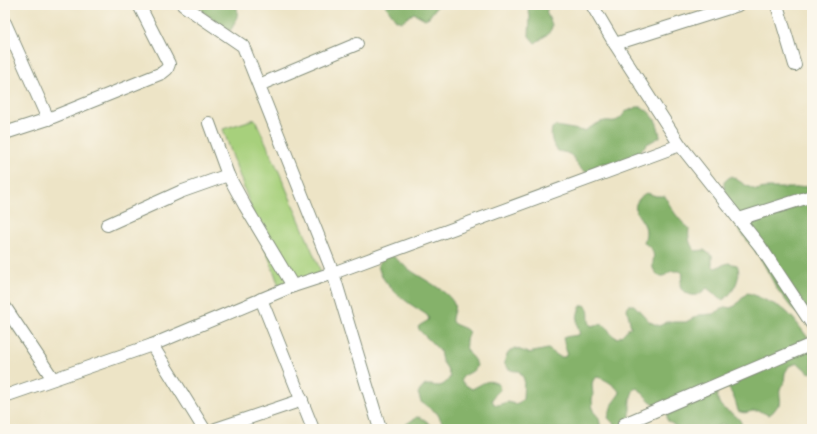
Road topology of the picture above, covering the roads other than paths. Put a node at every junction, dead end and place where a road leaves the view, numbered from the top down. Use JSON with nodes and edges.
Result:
{"nodes":[{"id":1,"x":139,"y":5,"type":"edge"},
{"id":2,"x":183,"y":5,"type":"edge"},
{"id":3,"x":592,"y":5,"type":"edge"},
{"id":4,"x":738,"y":5,"type":"edge"},
{"id":5,"x":777,"y":5,"type":"edge"},
{"id":6,"x":5,"y":23,"type":"edge"},
{"id":7,"x":357,"y":44,"type":"dead end"},
{"id":8,"x":614,"y":44,"type":"junction"},
{"id":9,"x":796,"y":65,"type":"dead end"},
{"id":10,"x":259,"y":85,"type":"junction"},
{"id":11,"x":48,"y":119,"type":"junction"},
{"id":12,"x":209,"y":123,"type":"dead end"},
{"id":13,"x":5,"y":133,"type":"edge"},
{"id":14,"x":680,"y":145,"type":"junction"},
{"id":15,"x":228,"y":175,"type":"junction"},
{"id":16,"x":812,"y":196,"type":"edge"},
{"id":17,"x":739,"y":219,"type":"junction"},
{"id":18,"x":107,"y":225,"type":"dead end"},
{"id":19,"x":333,"y":273,"type":"junction"},
{"id":20,"x":293,"y":286,"type":"junction"},
{"id":21,"x":261,"y":299,"type":"junction"},
{"id":22,"x":5,"y":307,"type":"edge"},
{"id":23,"x":812,"y":324,"type":"edge"},
{"id":24,"x":812,"y":344,"type":"edge"},
{"id":25,"x":152,"y":345,"type":"junction"},
{"id":26,"x":53,"y":379,"type":"junction"},
{"id":27,"x":5,"y":396,"type":"edge"},
{"id":28,"x":302,"y":400,"type":"junction"},
{"id":29,"x":624,"y":424,"type":"dead end"},
{"id":30,"x":204,"y":429,"type":"edge"},
{"id":31,"x":216,"y":429,"type":"edge"},
{"id":32,"x":313,"y":429,"type":"edge"},
{"id":33,"x":380,"y":429,"type":"edge"}],
"edges":[{"from":1,"to":11,"type":"street"},
{"from":2,"to":10,"type":"street"},
{"from":3,"to":8,"type":"street"},
{"from":4,"to":8,"type":"street"},
{"from":5,"to":9,"type":"street"},
{"from":6,"to":11,"type":"street"},
{"from":7,"to":10,"type":"street"},
{"from":8,"to":14,"type":"street"},
{"from":10,"to":19,"type":"street"},
{"from":11,"to":13,"type":"street"},
{"from":12,"to":15,"type":"street"},
{"from":14,"to":17,"type":"street"},
{"from":14,"to":19,"type":"street"},
{"from":15,"to":18,"type":"street"},
{"from":15,"to":20,"type":"street"},
{"from":16,"to":17,"type":"street"},
{"from":17,"to":23,"type":"street"},
{"from":19,"to":20,"type":"street"},
{"from":19,"to":33,"type":"street"},
{"from":20,"to":21,"type":"street"},
{"from":21,"to":25,"type":"street"},
{"from":21,"to":28,"type":"street"},
{"from":22,"to":26,"type":"street"},
{"from":24,"to":29,"type":"street"},
{"from":25,"to":26,"type":"street"},
{"from":25,"to":30,"type":"street"},
{"from":26,"to":27,"type":"street"},
{"from":28,"to":31,"type":"street"},
{"from":28,"to":32,"type":"street"}]}
